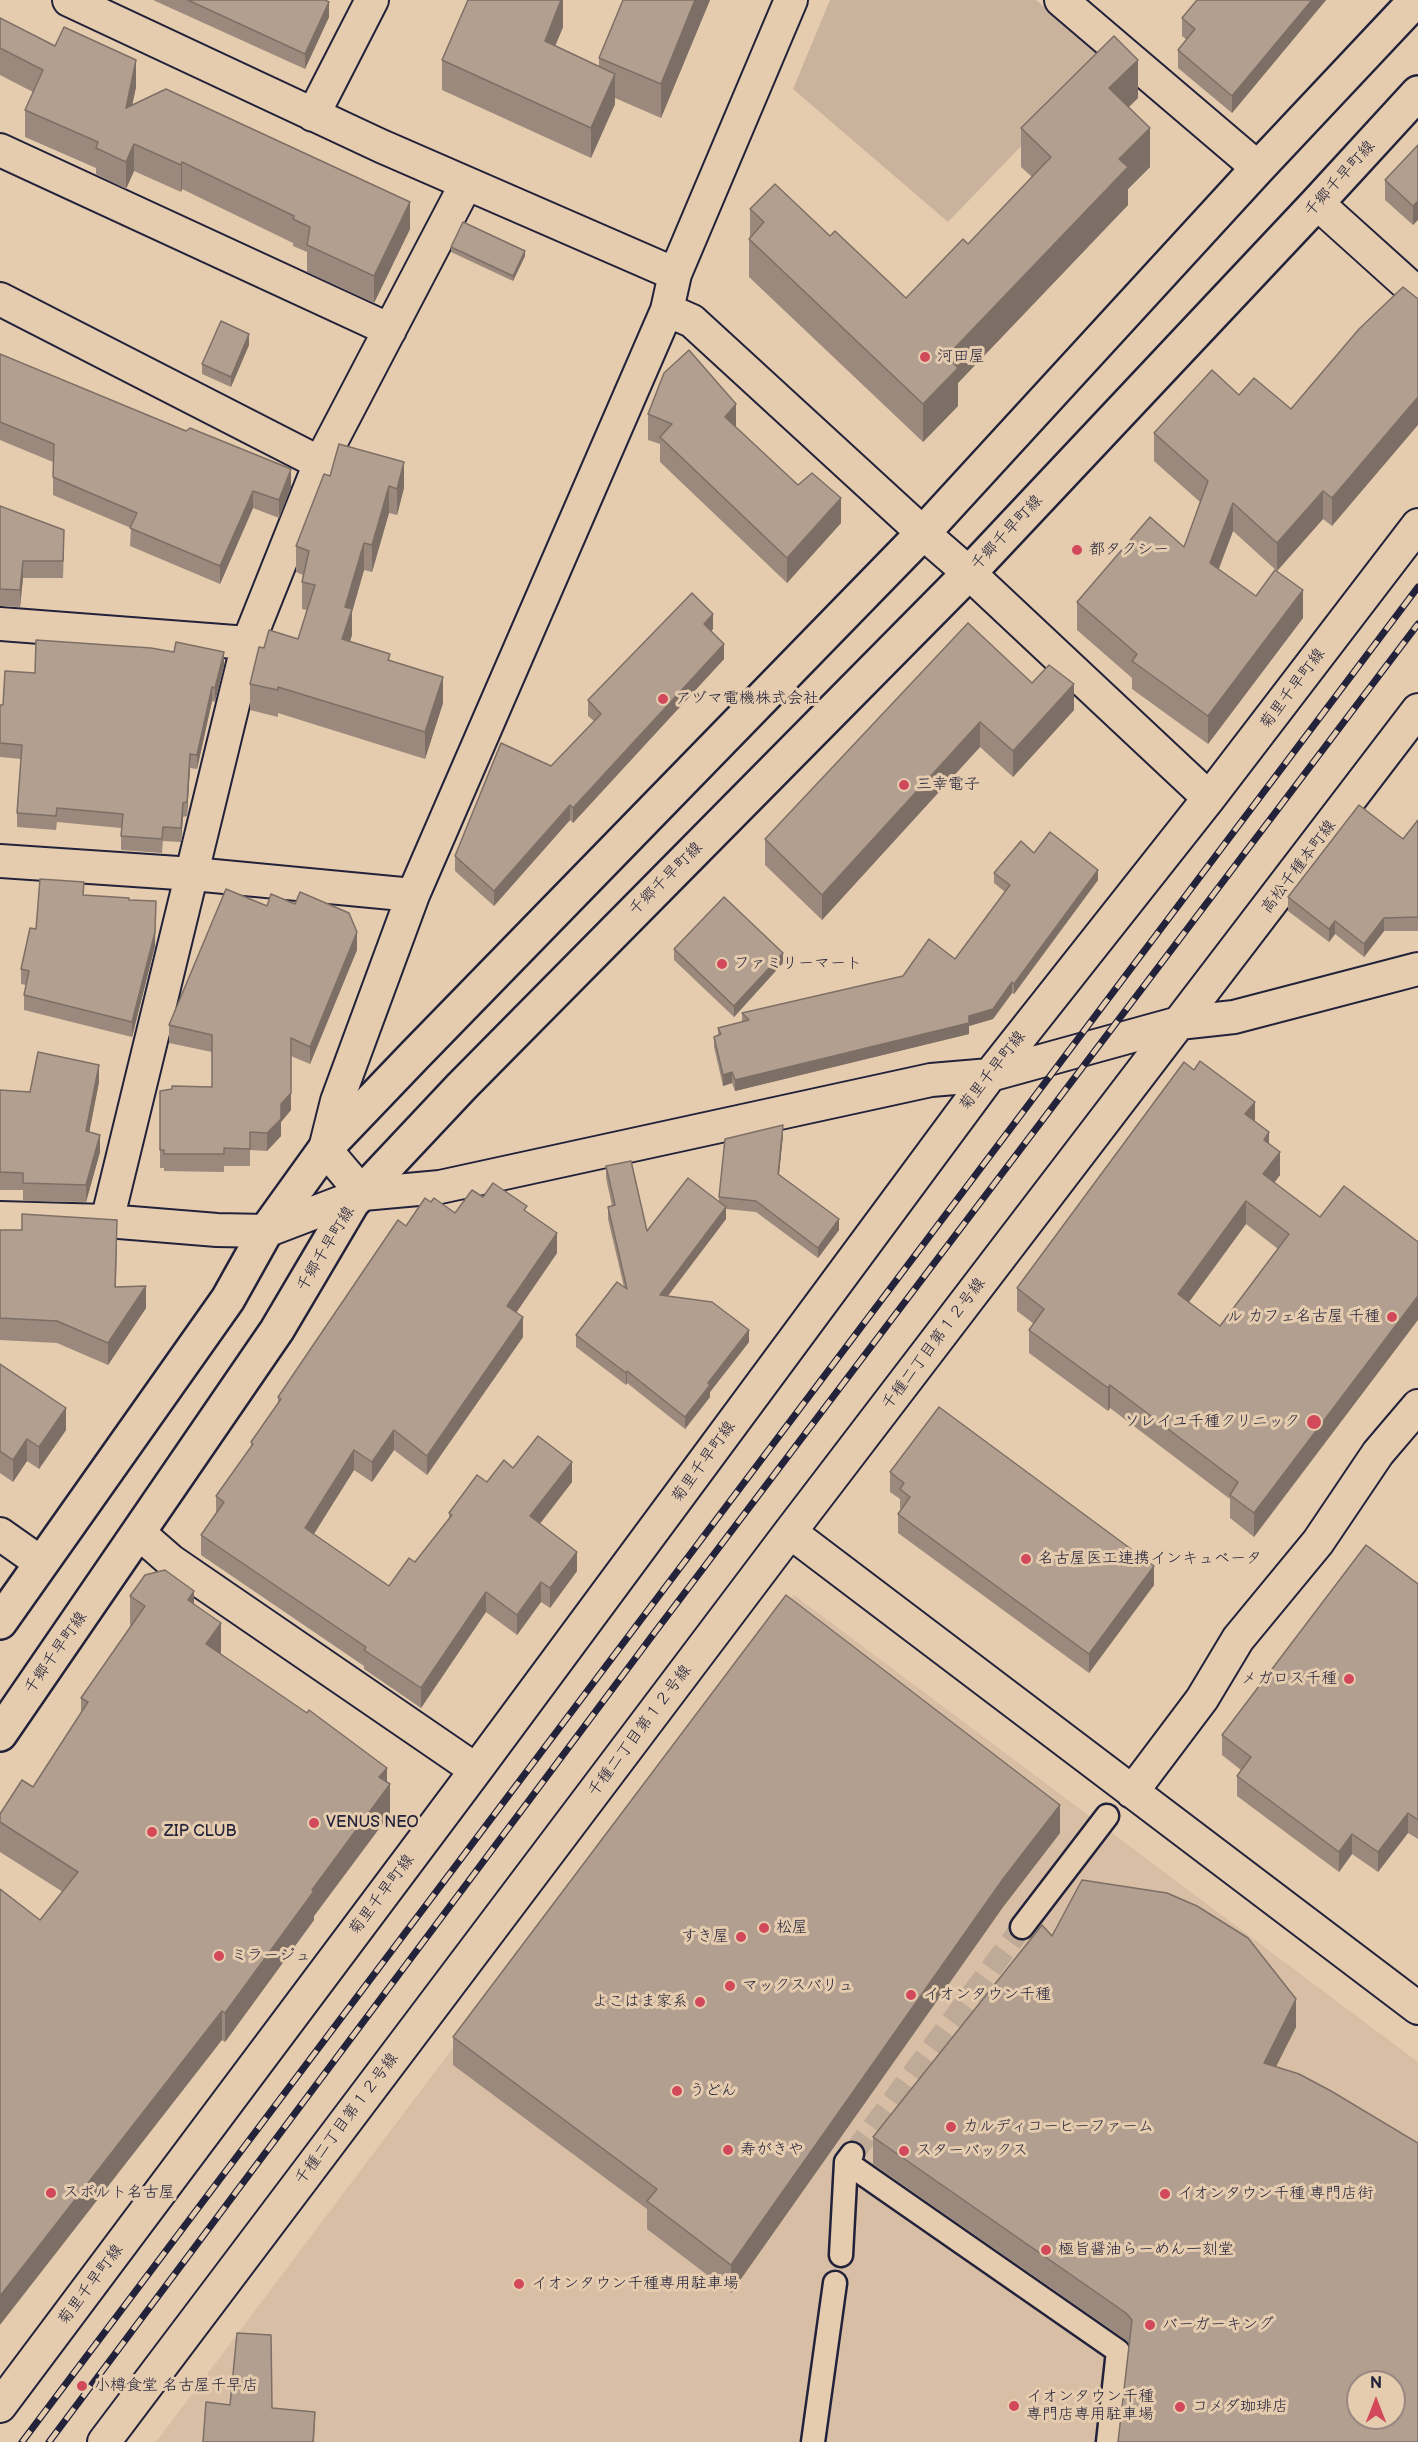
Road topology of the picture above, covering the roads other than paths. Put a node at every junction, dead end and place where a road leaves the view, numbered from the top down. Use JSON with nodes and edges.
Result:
{"nodes":[{"id":1,"x":69,"y":0,"type":"edge"},
{"id":2,"x":372,"y":0,"type":"edge"},
{"id":3,"x":791,"y":0,"type":"edge"},
{"id":4,"x":1060,"y":0,"type":"edge"},
{"id":5,"x":1416,"y":0,"type":"edge"},
{"id":6,"x":1418,"y":93,"type":"edge"},
{"id":7,"x":313,"y":115,"type":"junction"},
{"id":8,"x":0,"y":150,"type":"edge"},
{"id":9,"x":1258,"y":168,"type":"junction"},
{"id":10,"x":466,"y":184,"type":"junction"},
{"id":11,"x":1317,"y":203,"type":"junction"},
{"id":12,"x":675,"y":274,"type":"junction"},
{"id":13,"x":1418,"y":294,"type":"edge"},
{"id":14,"x":0,"y":299,"type":"edge"},
{"id":15,"x":667,"y":310,"type":"junction"},
{"id":16,"x":390,"y":330,"type":"junction"},
{"id":17,"x":320,"y":463,"type":"junction"},
{"id":18,"x":1418,"y":525,"type":"edge"},
{"id":19,"x":923,"y":533,"type":"junction"},
{"id":20,"x":969,"y":573,"type":"junction"},
{"id":21,"x":0,"y":624,"type":"edge"},
{"id":22,"x":248,"y":643,"type":"junction"},
{"id":23,"x":1418,"y":710,"type":"edge"},
{"id":24,"x":1209,"y":798,"type":"junction"},
{"id":25,"x":0,"y":861,"type":"edge"},
{"id":26,"x":194,"y":874,"type":"junction"},
{"id":27,"x":413,"y":895,"type":"junction"},
{"id":28,"x":1418,"y":969,"type":"edge"},
{"id":29,"x":1179,"y":1023,"type":"junction"},
{"id":30,"x":990,"y":1075,"type":"junction"},
{"id":31,"x":326,"y":1149,"type":"junction"},
{"id":32,"x":363,"y":1194,"type":"junction"},
{"id":33,"x":0,"y":1218,"type":"edge"},
{"id":34,"x":107,"y":1221,"type":"junction"},
{"id":35,"x":266,"y":1231,"type":"junction"},
{"id":36,"x":1418,"y":1406,"type":"edge"},
{"id":37,"x":790,"y":1532,"type":"junction"},
{"id":38,"x":138,"y":1533,"type":"junction"},
{"id":39,"x":0,"y":1534,"type":"edge"},
{"id":40,"x":41,"y":1563,"type":"junction"},
{"id":41,"x":0,"y":1622,"type":"edge"},
{"id":42,"x":0,"y":1734,"type":"edge"},
{"id":43,"x":476,"y":1770,"type":"junction"},
{"id":44,"x":1131,"y":1792,"type":"junction"},
{"id":45,"x":1107,"y":1816,"type":"dead end"},
{"id":46,"x":1022,"y":1927,"type":"tunnel mouth"},
{"id":47,"x":1418,"y":2008,"type":"edge"},
{"id":48,"x":841,"y":2255,"type":"dead end"},
{"id":49,"x":835,"y":2283,"type":"dead end"},
{"id":50,"x":0,"y":2406,"type":"edge"},
{"id":51,"x":104,"y":2442,"type":"edge"},
{"id":52,"x":813,"y":2442,"type":"edge"},
{"id":53,"x":1108,"y":2442,"type":"edge"}],
"edges":[{"from":1,"to":7,"type":"street"},
{"from":2,"to":7,"type":"street"},
{"from":3,"to":12,"type":"street"},
{"from":4,"to":9,"type":"street"},
{"from":5,"to":9,"type":"street"},
{"from":6,"to":11,"type":"street","name":"千郷千早町線"},
{"from":7,"to":10,"type":"street"},
{"from":8,"to":16,"type":"street"},
{"from":9,"to":19,"type":"street"},
{"from":10,"to":12,"type":"street"},
{"from":10,"to":16,"type":"street"},
{"from":11,"to":13,"type":"street"},
{"from":11,"to":20,"type":"street","name":"千郷千早町線"},
{"from":12,"to":15,"type":"street"},
{"from":14,"to":17,"type":"street"},
{"from":15,"to":19,"type":"street"},
{"from":15,"to":27,"type":"street"},
{"from":16,"to":17,"type":"street"},
{"from":17,"to":22,"type":"street"},
{"from":18,"to":24,"type":"street","name":"菊里千早町線"},
{"from":19,"to":20,"type":"street"},
{"from":19,"to":31,"type":"street"},
{"from":20,"to":24,"type":"street"},
{"from":20,"to":32,"type":"street","name":"千郷千早町線"},
{"from":21,"to":22,"type":"street"},
{"from":22,"to":26,"type":"street"},
{"from":23,"to":29,"type":"street","name":"高松千種本町線"},
{"from":24,"to":30,"type":"street","name":"菊里千早町線"},
{"from":25,"to":26,"type":"street"},
{"from":26,"to":27,"type":"street"},
{"from":26,"to":34,"type":"street"},
{"from":27,"to":31,"type":"street"},
{"from":28,"to":29,"type":"street"},
{"from":29,"to":30,"type":"street"},
{"from":29,"to":37,"type":"street","name":"千種二丁目第１２号線"},
{"from":30,"to":32,"type":"street"},
{"from":30,"to":43,"type":"street","name":"菊里千早町線"},
{"from":31,"to":32,"type":"street"},
{"from":31,"to":35,"type":"street"},
{"from":32,"to":35,"type":"street"},
{"from":32,"to":38,"type":"street","name":"千郷千早町線"},
{"from":33,"to":34,"type":"street"},
{"from":34,"to":35,"type":"street"},
{"from":35,"to":40,"type":"street"},
{"from":36,"to":44,"type":"street"},
{"from":37,"to":44,"type":"street"},
{"from":37,"to":51,"type":"street","name":"千種二丁目第１２号線"},
{"from":38,"to":42,"type":"street","name":"千郷千早町線"},
{"from":38,"to":43,"type":"street"},
{"from":39,"to":40,"type":"street"},
{"from":40,"to":41,"type":"street"},
{"from":43,"to":50,"type":"street","name":"菊里千早町線"},
{"from":44,"to":47,"type":"street"},
{"from":45,"to":46,"type":"street"},
{"from":48,"to":53,"type":"street"},
{"from":49,"to":52,"type":"street"}]}
